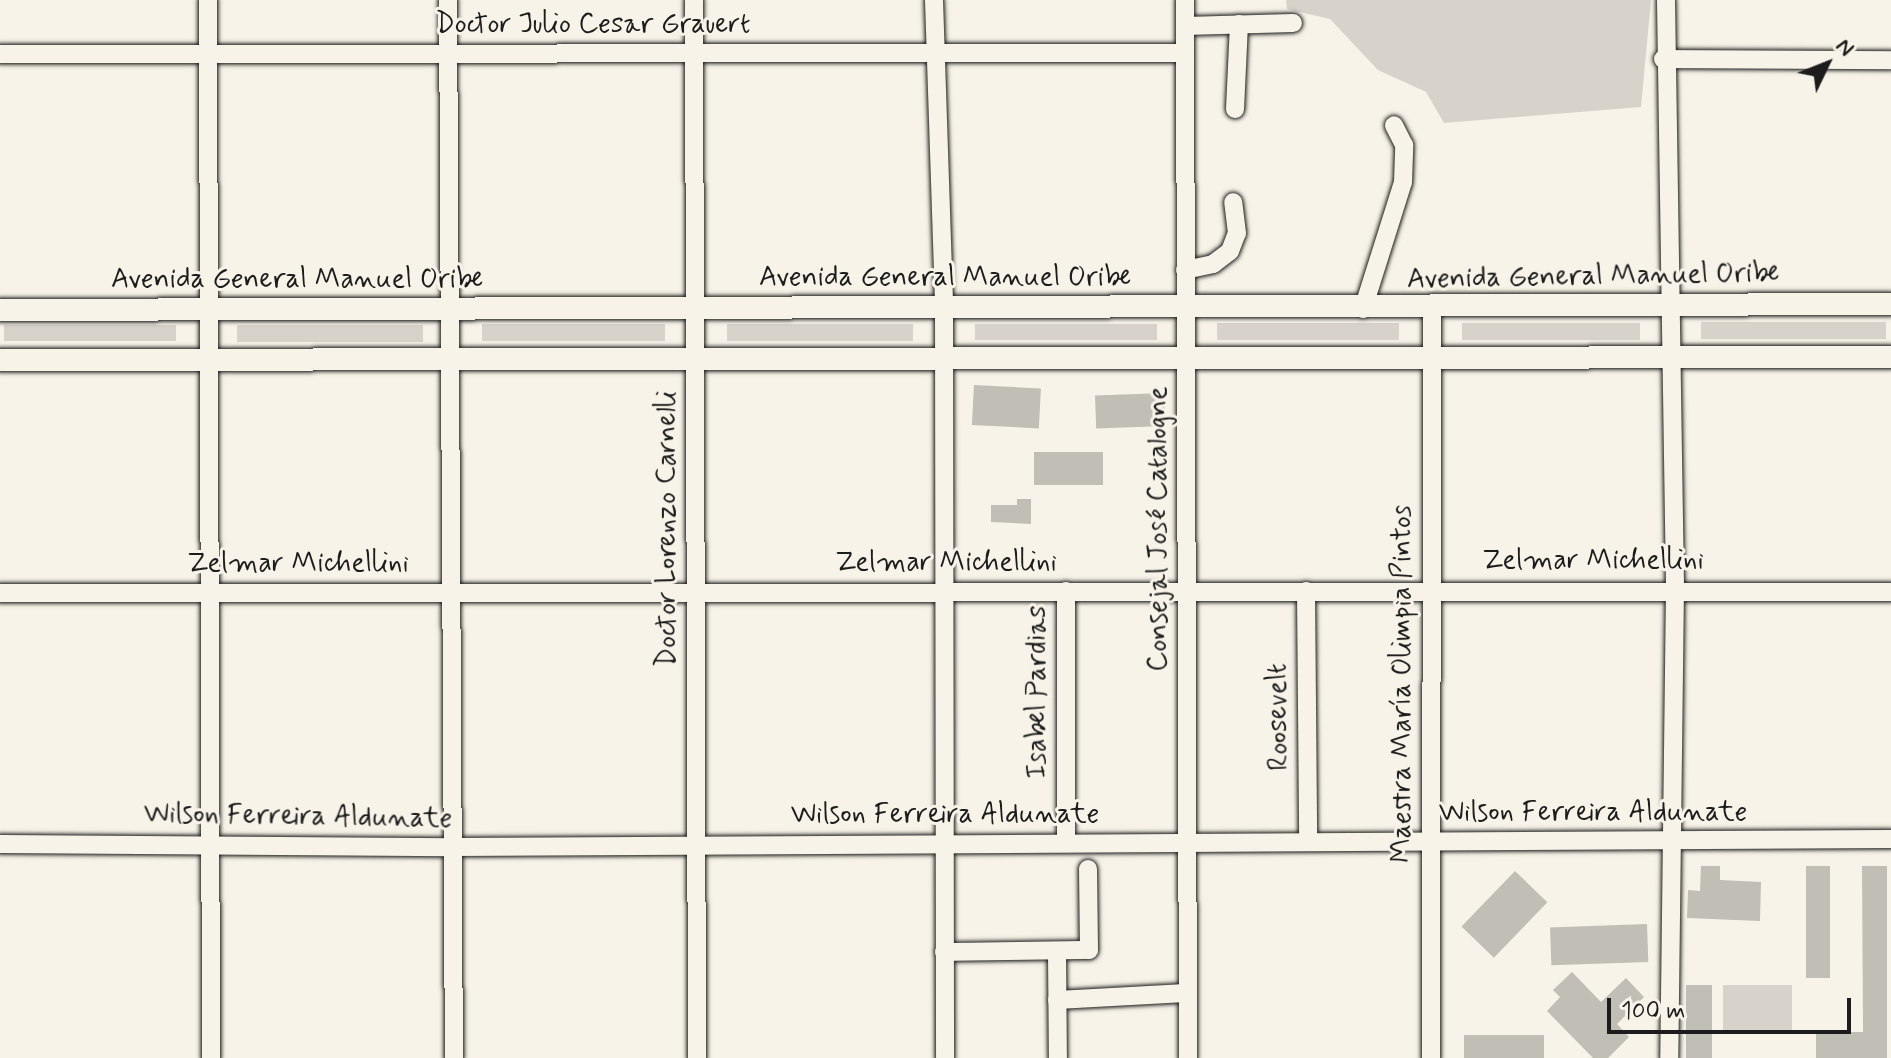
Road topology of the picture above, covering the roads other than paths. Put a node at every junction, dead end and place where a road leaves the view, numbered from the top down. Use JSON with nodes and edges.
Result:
{"nodes":[{"id":1,"x":208,"y":0,"type":"edge"},
{"id":2,"x":448,"y":0,"type":"edge"},
{"id":3,"x":694,"y":0,"type":"edge"},
{"id":4,"x":934,"y":0,"type":"edge"},
{"id":5,"x":1185,"y":0,"type":"edge"},
{"id":6,"x":1666,"y":0,"type":"edge"},
{"id":7,"x":1293,"y":23,"type":"dead end"},
{"id":8,"x":1239,"y":24,"type":"junction"},
{"id":9,"x":1185,"y":26,"type":"junction"},
{"id":10,"x":448,"y":53,"type":"junction"},
{"id":11,"x":694,"y":53,"type":"junction"},
{"id":12,"x":1185,"y":53,"type":"junction"},
{"id":13,"x":0,"y":54,"type":"edge"},
{"id":14,"x":209,"y":54,"type":"junction"},
{"id":15,"x":933,"y":54,"type":"junction"},
{"id":16,"x":1663,"y":59,"type":"junction"},
{"id":17,"x":1891,"y":60,"type":"edge"},
{"id":18,"x":1235,"y":109,"type":"dead end"},
{"id":19,"x":1394,"y":125,"type":"dead end"},
{"id":20,"x":1233,"y":202,"type":"dead end"},
{"id":21,"x":1185,"y":270,"type":"junction"},
{"id":22,"x":1891,"y":304,"type":"edge"},
{"id":23,"x":1185,"y":307,"type":"junction"},
{"id":24,"x":1669,"y":307,"type":"junction"},
{"id":25,"x":694,"y":308,"type":"junction"},
{"id":26,"x":944,"y":308,"type":"junction"},
{"id":27,"x":452,"y":309,"type":"junction"},
{"id":28,"x":1363,"y":309,"type":"junction"},
{"id":29,"x":1432,"y":309,"type":"junction"},
{"id":30,"x":0,"y":310,"type":"edge"},
{"id":31,"x":211,"y":311,"type":"junction"},
{"id":32,"x":1431,"y":356,"type":"junction"},
{"id":33,"x":1671,"y":356,"type":"junction"},
{"id":34,"x":1187,"y":357,"type":"junction"},
{"id":35,"x":1891,"y":357,"type":"edge"},
{"id":36,"x":452,"y":358,"type":"junction"},
{"id":37,"x":696,"y":358,"type":"junction"},
{"id":38,"x":210,"y":359,"type":"junction"},
{"id":39,"x":943,"y":359,"type":"junction"},
{"id":40,"x":0,"y":360,"type":"edge"},
{"id":41,"x":1675,"y":588,"type":"junction"},
{"id":42,"x":946,"y":589,"type":"junction"},
{"id":43,"x":1187,"y":590,"type":"junction"},
{"id":44,"x":1431,"y":590,"type":"junction"},
{"id":45,"x":1066,"y":591,"type":"junction"},
{"id":46,"x":1306,"y":591,"type":"junction"},
{"id":47,"x":211,"y":592,"type":"junction"},
{"id":48,"x":452,"y":592,"type":"junction"},
{"id":49,"x":696,"y":592,"type":"junction"},
{"id":50,"x":1891,"y":592,"type":"edge"},
{"id":51,"x":0,"y":593,"type":"edge"},
{"id":52,"x":1891,"y":839,"type":"edge"},
{"id":53,"x":1673,"y":841,"type":"junction"},
{"id":54,"x":1066,"y":842,"type":"junction"},
{"id":55,"x":1308,"y":842,"type":"junction"},
{"id":56,"x":1432,"y":842,"type":"junction"},
{"id":57,"x":210,"y":843,"type":"junction"},
{"id":58,"x":1188,"y":843,"type":"junction"},
{"id":59,"x":0,"y":844,"type":"edge"},
{"id":60,"x":695,"y":844,"type":"junction"},
{"id":61,"x":943,"y":845,"type":"junction"},
{"id":62,"x":453,"y":847,"type":"junction"},
{"id":63,"x":1088,"y":869,"type":"dead end"},
{"id":64,"x":944,"y":952,"type":"junction"},
{"id":65,"x":1057,"y":953,"type":"junction"},
{"id":66,"x":1186,"y":993,"type":"junction"},
{"id":67,"x":1057,"y":1000,"type":"junction"},
{"id":68,"x":211,"y":1058,"type":"edge"},
{"id":69,"x":454,"y":1058,"type":"edge"},
{"id":70,"x":697,"y":1058,"type":"edge"},
{"id":71,"x":945,"y":1058,"type":"edge"},
{"id":72,"x":1058,"y":1058,"type":"edge"},
{"id":73,"x":1188,"y":1058,"type":"edge"},
{"id":74,"x":1431,"y":1058,"type":"edge"},
{"id":75,"x":1669,"y":1058,"type":"edge"}],
"edges":[{"from":1,"to":14,"type":"street"},
{"from":2,"to":10,"type":"street"},
{"from":3,"to":11,"type":"street","name":"Doctor Lorenzo Carnelli"},
{"from":4,"to":15,"type":"street"},
{"from":5,"to":9,"type":"street","name":"Consejal José Catalogne"},
{"from":6,"to":16,"type":"street"},
{"from":7,"to":8,"type":"street"},
{"from":8,"to":9,"type":"street"},
{"from":8,"to":18,"type":"street"},
{"from":9,"to":12,"type":"street","name":"Consejal José Catalogne"},
{"from":10,"to":11,"type":"street","name":"Doctor Julio Cesar Grauert"},
{"from":10,"to":14,"type":"street","name":"Doctor Julio Cesar Grauert"},
{"from":10,"to":27,"type":"street"},
{"from":11,"to":15,"type":"street","name":"Doctor Julio Cesar Grauert"},
{"from":11,"to":25,"type":"street","name":"Doctor Lorenzo Carnelli"},
{"from":12,"to":15,"type":"street","name":"Doctor Julio Cesar Grauert"},
{"from":12,"to":21,"type":"street","name":"Consejal José Catalogne"},
{"from":13,"to":14,"type":"street","name":"Doctor Julio Cesar Grauert"},
{"from":14,"to":31,"type":"street"},
{"from":15,"to":26,"type":"street"},
{"from":16,"to":17,"type":"street"},
{"from":16,"to":24,"type":"street"},
{"from":19,"to":28,"type":"street"},
{"from":20,"to":21,"type":"street"},
{"from":21,"to":23,"type":"street","name":"Consejal José Catalogne"},
{"from":22,"to":24,"type":"main road","name":"Avenida General Manuel Oribe"},
{"from":23,"to":26,"type":"main road","name":"Avenida General Manuel Oribe"},
{"from":23,"to":28,"type":"main road","name":"Avenida General Manuel Oribe"},
{"from":23,"to":34,"type":"street","name":"Consejal José Catalogne"},
{"from":24,"to":29,"type":"main road","name":"Avenida General Manuel Oribe"},
{"from":24,"to":33,"type":"street"},
{"from":25,"to":26,"type":"main road","name":"Avenida General Manuel Oribe"},
{"from":25,"to":27,"type":"main road","name":"Avenida General Manuel Oribe"},
{"from":25,"to":37,"type":"street","name":"Doctor Lorenzo Carnelli"},
{"from":26,"to":39,"type":"street"},
{"from":27,"to":31,"type":"main road","name":"Avenida General Manuel Oribe"},
{"from":27,"to":36,"type":"street"},
{"from":28,"to":29,"type":"main road","name":"Avenida General Manuel Oribe"},
{"from":29,"to":32,"type":"street","name":"Maestra María Olimpia Pintos"},
{"from":30,"to":31,"type":"main road","name":"Avenida General Manuel Oribe"},
{"from":31,"to":38,"type":"street"},
{"from":32,"to":33,"type":"main road"},
{"from":32,"to":34,"type":"main road"},
{"from":32,"to":44,"type":"street","name":"Maestra María Olimpia Pintos"},
{"from":33,"to":35,"type":"main road"},
{"from":33,"to":41,"type":"street"},
{"from":34,"to":39,"type":"main road"},
{"from":34,"to":43,"type":"street","name":"Consejal José Catalogne"},
{"from":36,"to":37,"type":"main road"},
{"from":36,"to":38,"type":"main road"},
{"from":36,"to":48,"type":"street"},
{"from":37,"to":39,"type":"main road"},
{"from":37,"to":49,"type":"street","name":"Doctor Lorenzo Carnelli"},
{"from":38,"to":40,"type":"main road"},
{"from":38,"to":47,"type":"street"},
{"from":39,"to":42,"type":"street"},
{"from":41,"to":44,"type":"street","name":"Zelmar Michellini"},
{"from":41,"to":50,"type":"street","name":"Zelmar Michellini"},
{"from":41,"to":53,"type":"street"},
{"from":42,"to":45,"type":"street","name":"Zelmar Michellini"},
{"from":42,"to":49,"type":"street","name":"Zelmar Michellini"},
{"from":42,"to":61,"type":"street"},
{"from":43,"to":45,"type":"street","name":"Zelmar Michellini"},
{"from":43,"to":46,"type":"street","name":"Zelmar Michellini"},
{"from":43,"to":58,"type":"street","name":"Consejal José Catalogne"},
{"from":44,"to":46,"type":"street","name":"Zelmar Michellini"},
{"from":44,"to":56,"type":"street","name":"Maestra María Olimpia Pintos"},
{"from":45,"to":54,"type":"street","name":"Isabel Pardias"},
{"from":46,"to":55,"type":"street","name":"Roosevelt"},
{"from":47,"to":48,"type":"street","name":"Zelmar Michellini"},
{"from":47,"to":51,"type":"street","name":"Zelmar Michellini"},
{"from":47,"to":57,"type":"street"},
{"from":48,"to":49,"type":"street","name":"Zelmar Michellini"},
{"from":48,"to":62,"type":"street"},
{"from":49,"to":60,"type":"street","name":"Doctor Lorenzo Carnelli"},
{"from":52,"to":53,"type":"street","name":"Wilson Ferreira Aldunate"},
{"from":53,"to":56,"type":"street","name":"Wilson Ferreira Aldunate"},
{"from":53,"to":75,"type":"street"},
{"from":54,"to":58,"type":"street","name":"Wilson Ferreira Aldunate"},
{"from":54,"to":61,"type":"street","name":"Wilson Ferreira Aldunate"},
{"from":55,"to":56,"type":"street","name":"Wilson Ferreira Aldunate"},
{"from":55,"to":58,"type":"street","name":"Wilson Ferreira Aldunate"},
{"from":56,"to":74,"type":"street","name":"Maestra María Olimpia Pintos"},
{"from":57,"to":59,"type":"street","name":"Wilson Ferreira Aldunate"},
{"from":57,"to":62,"type":"street","name":"Wilson Ferreira Aldunate"},
{"from":57,"to":68,"type":"street"},
{"from":58,"to":66,"type":"street","name":"Consejal José Catalogne"},
{"from":60,"to":61,"type":"street","name":"Wilson Ferreira Aldunate"},
{"from":60,"to":62,"type":"street","name":"Wilson Ferreira Aldunate"},
{"from":60,"to":70,"type":"street","name":"Doctor Lorenzo Carnelli"},
{"from":61,"to":64,"type":"street"},
{"from":62,"to":69,"type":"street"},
{"from":63,"to":65,"type":"street"},
{"from":64,"to":65,"type":"street"},
{"from":64,"to":71,"type":"street"},
{"from":65,"to":67,"type":"street"},
{"from":66,"to":67,"type":"street"},
{"from":66,"to":73,"type":"street","name":"Consejal José Catalogne"},
{"from":67,"to":72,"type":"street"}]}
